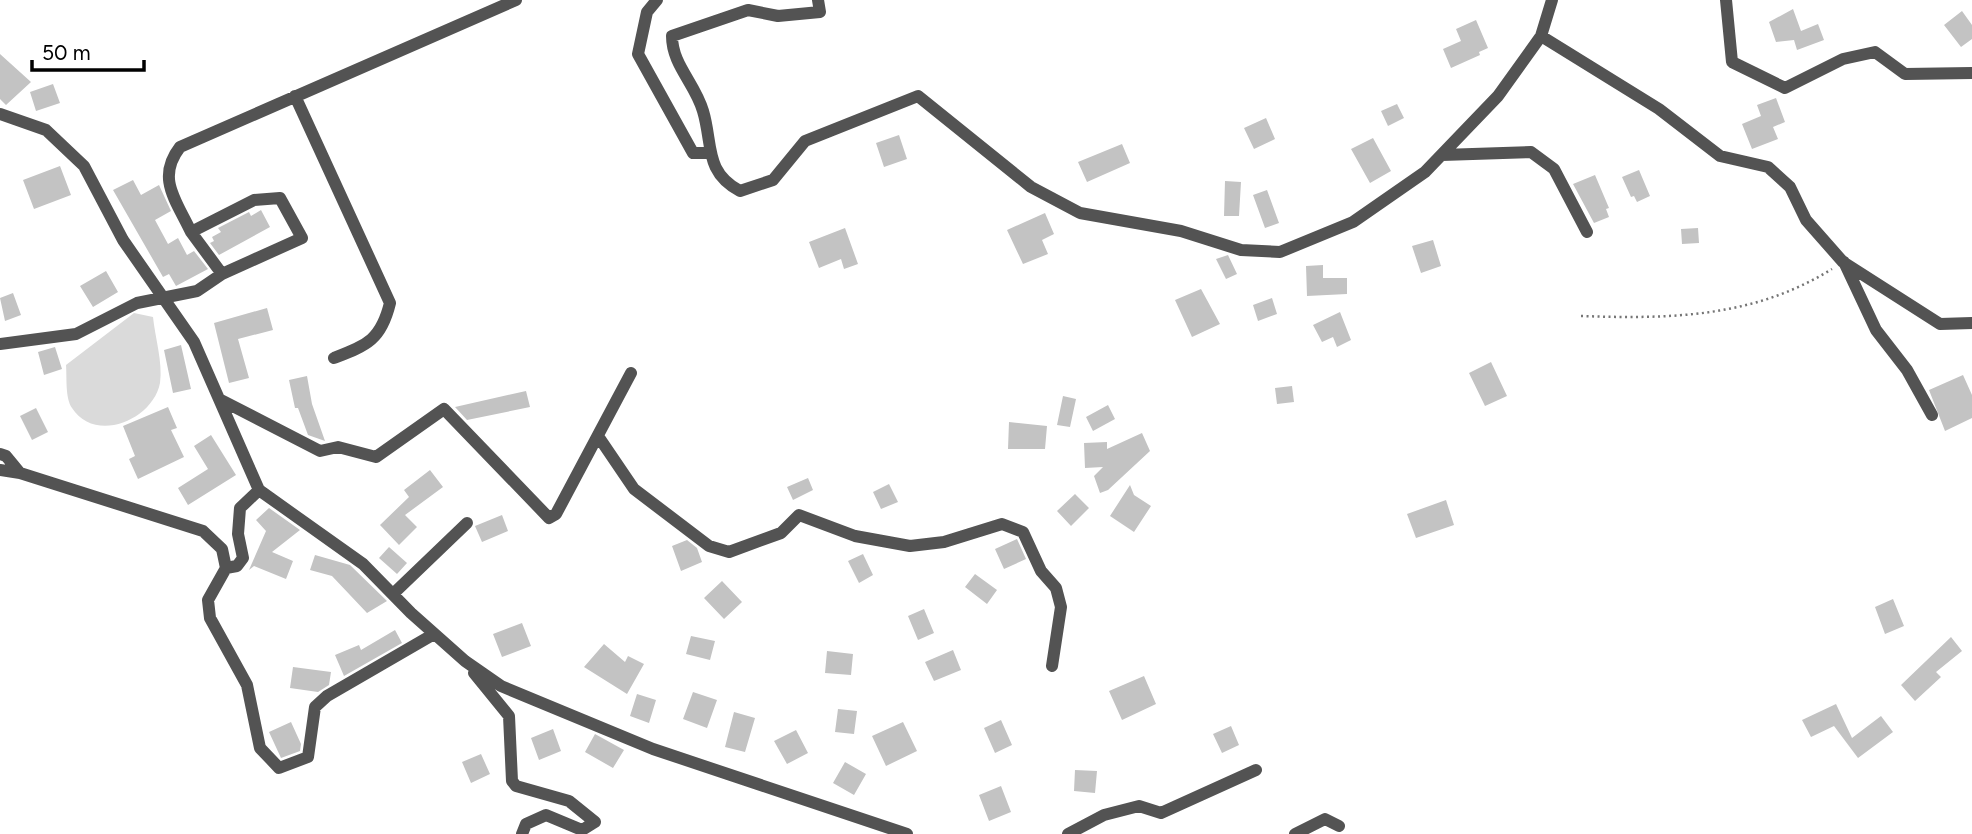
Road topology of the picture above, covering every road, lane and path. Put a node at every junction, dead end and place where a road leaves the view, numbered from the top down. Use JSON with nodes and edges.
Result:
{"nodes":[{"id":1,"x":516,"y":0,"type":"edge"},
{"id":2,"x":657,"y":0,"type":"edge"},
{"id":3,"x":818,"y":0,"type":"edge"},
{"id":4,"x":1552,"y":0,"type":"edge"},
{"id":5,"x":1726,"y":0,"type":"edge"},
{"id":6,"x":1541,"y":36,"type":"junction"},
{"id":7,"x":1972,"y":73,"type":"edge"},
{"id":8,"x":295,"y":96,"type":"junction"},
{"id":9,"x":0,"y":114,"type":"edge"},
{"id":10,"x":709,"y":153,"type":"junction"},
{"id":11,"x":1442,"y":156,"type":"junction"},
{"id":12,"x":191,"y":232,"type":"junction"},
{"id":13,"x":1587,"y":232,"type":"dead end"},
{"id":14,"x":1843,"y":262,"type":"junction"},
{"id":15,"x":222,"y":274,"type":"junction"},
{"id":16,"x":166,"y":298,"type":"junction"},
{"id":17,"x":1581,"y":316,"type":"dead end"},
{"id":18,"x":1972,"y":323,"type":"edge"},
{"id":19,"x":0,"y":344,"type":"edge"},
{"id":20,"x":334,"y":358,"type":"dead end"},
{"id":21,"x":631,"y":373,"type":"dead end"},
{"id":22,"x":219,"y":399,"type":"junction"},
{"id":23,"x":1932,"y":415,"type":"dead end"},
{"id":24,"x":598,"y":436,"type":"junction"},
{"id":25,"x":0,"y":454,"type":"edge"},
{"id":26,"x":0,"y":470,"type":"edge"},
{"id":27,"x":20,"y":473,"type":"junction"},
{"id":28,"x":259,"y":490,"type":"junction"},
{"id":29,"x":467,"y":523,"type":"dead end"},
{"id":30,"x":226,"y":568,"type":"junction"},
{"id":31,"x":393,"y":594,"type":"junction"},
{"id":32,"x":435,"y":634,"type":"junction"},
{"id":33,"x":465,"y":661,"type":"junction"},
{"id":34,"x":1052,"y":666,"type":"dead end"},
{"id":35,"x":1256,"y":770,"type":"dead end"},
{"id":36,"x":1339,"y":827,"type":"dead end"},
{"id":37,"x":522,"y":834,"type":"edge"},
{"id":38,"x":907,"y":834,"type":"edge"},
{"id":39,"x":1068,"y":834,"type":"edge"},
{"id":40,"x":1295,"y":834,"type":"edge"}],
"edges":[{"from":1,"to":8,"type":"street"},
{"from":2,"to":10,"type":"street"},
{"from":3,"to":10,"type":"street"},
{"from":4,"to":6,"type":"street"},
{"from":5,"to":7,"type":"street"},
{"from":6,"to":11,"type":"street"},
{"from":6,"to":14,"type":"street"},
{"from":8,"to":12,"type":"street"},
{"from":8,"to":20,"type":"street"},
{"from":9,"to":16,"type":"street"},
{"from":10,"to":11,"type":"street"},
{"from":11,"to":13,"type":"street"},
{"from":12,"to":15,"type":"street"},
{"from":12,"to":15,"type":"street"},
{"from":14,"to":17,"type":"path"},
{"from":14,"to":18,"type":"street"},
{"from":14,"to":23,"type":"street"},
{"from":15,"to":16,"type":"street"},
{"from":16,"to":19,"type":"street"},
{"from":16,"to":22,"type":"street"},
{"from":21,"to":24,"type":"street"},
{"from":22,"to":24,"type":"street"},
{"from":22,"to":28,"type":"street"},
{"from":24,"to":34,"type":"street"},
{"from":25,"to":27,"type":"street"},
{"from":26,"to":27,"type":"street"},
{"from":27,"to":30,"type":"street"},
{"from":28,"to":30,"type":"street"},
{"from":28,"to":31,"type":"street"},
{"from":29,"to":31,"type":"street"},
{"from":30,"to":32,"type":"street"},
{"from":31,"to":32,"type":"street"},
{"from":32,"to":33,"type":"street"},
{"from":33,"to":37,"type":"street"},
{"from":33,"to":38,"type":"street"},
{"from":35,"to":39,"type":"street"},
{"from":36,"to":40,"type":"street"}]}
